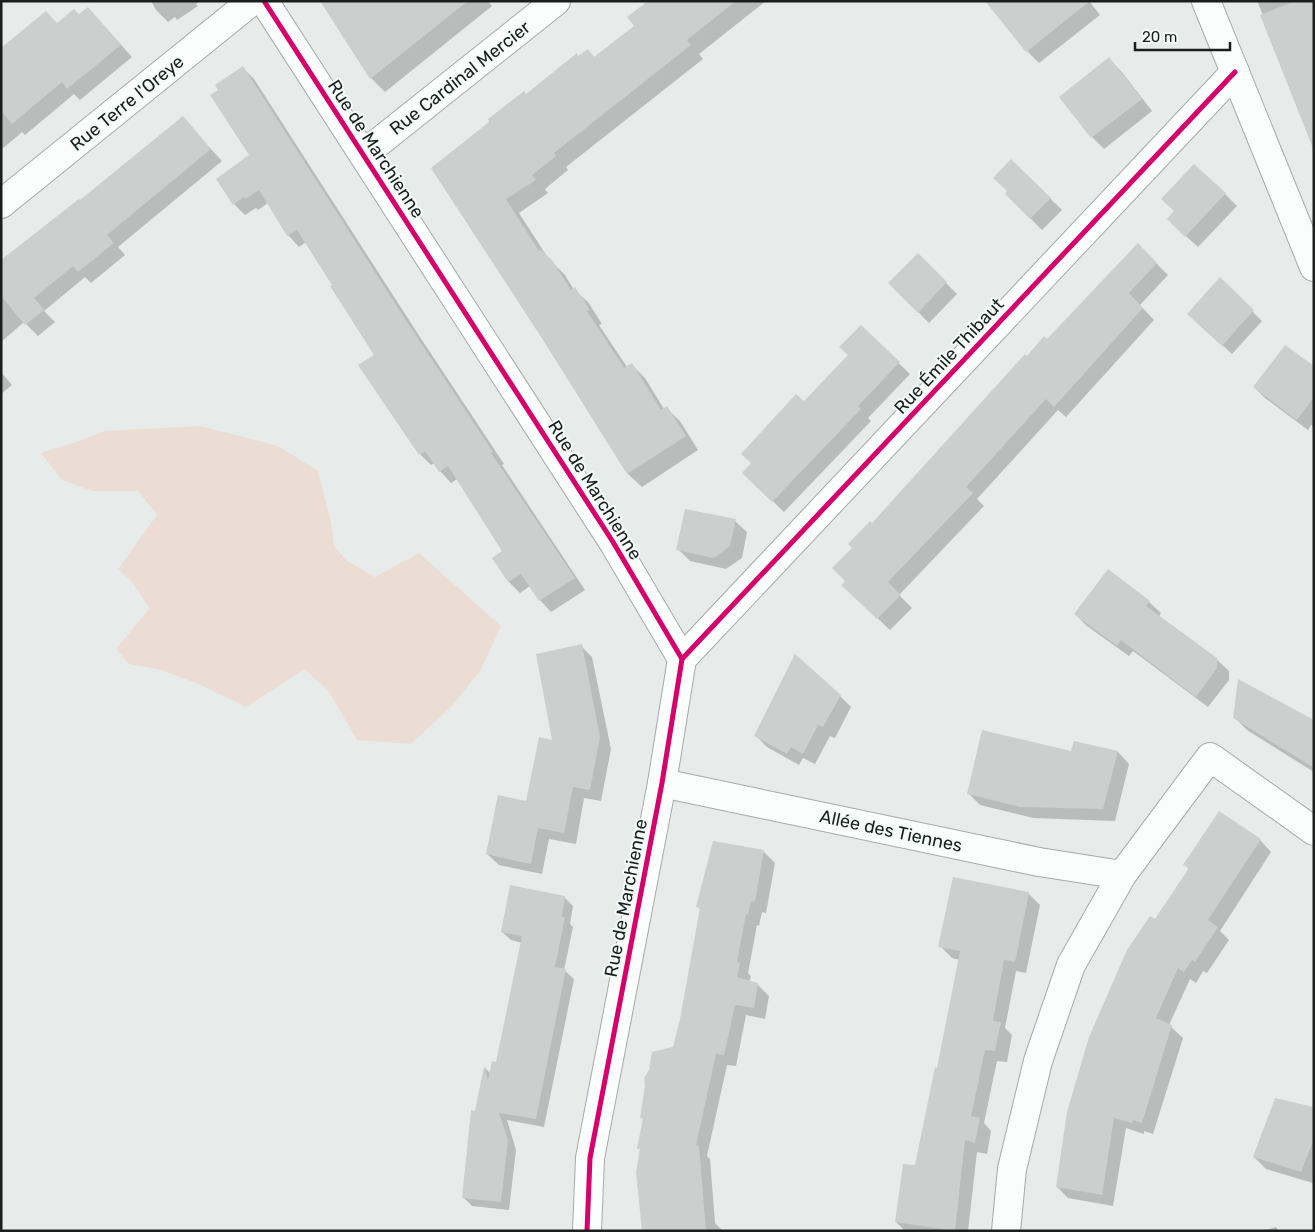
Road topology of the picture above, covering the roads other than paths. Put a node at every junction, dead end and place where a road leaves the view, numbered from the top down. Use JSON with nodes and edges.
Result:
{"nodes":[{"id":1,"x":252,"y":1,"type":"edge"},
{"id":2,"x":264,"y":1,"type":"edge"},
{"id":3,"x":556,"y":1,"type":"edge"},
{"id":4,"x":1206,"y":1,"type":"edge"},
{"id":5,"x":1236,"y":72,"type":"junction"},
{"id":6,"x":364,"y":154,"type":"junction"},
{"id":7,"x":1,"y":204,"type":"edge"},
{"id":8,"x":1314,"y":267,"type":"edge"},
{"id":9,"x":682,"y":659,"type":"junction"},
{"id":10,"x":662,"y":783,"type":"junction"},
{"id":11,"x":1314,"y":830,"type":"edge"},
{"id":12,"x":1122,"y":875,"type":"junction"},
{"id":13,"x":587,"y":1231,"type":"edge"},
{"id":14,"x":1006,"y":1231,"type":"edge"}],
"edges":[{"from":1,"to":7,"type":"street","name":"Rue Terre l'Oreye"},
{"from":2,"to":6,"type":"street","name":"Rue de Marchienne"},
{"from":3,"to":6,"type":"street","name":"Rue Cardinal Mercier"},
{"from":4,"to":5,"type":"street"},
{"from":5,"to":8,"type":"street"},
{"from":5,"to":9,"type":"street","name":"Rue Émile Thibaut"},
{"from":6,"to":9,"type":"street","name":"Rue de Marchienne"},
{"from":9,"to":10,"type":"street","name":"Rue de Marchienne"},
{"from":10,"to":12,"type":"street","name":"Allée des Tiennes"},
{"from":10,"to":13,"type":"street","name":"Rue de Marchienne"},
{"from":11,"to":12,"type":"street"},
{"from":12,"to":14,"type":"street"}]}
